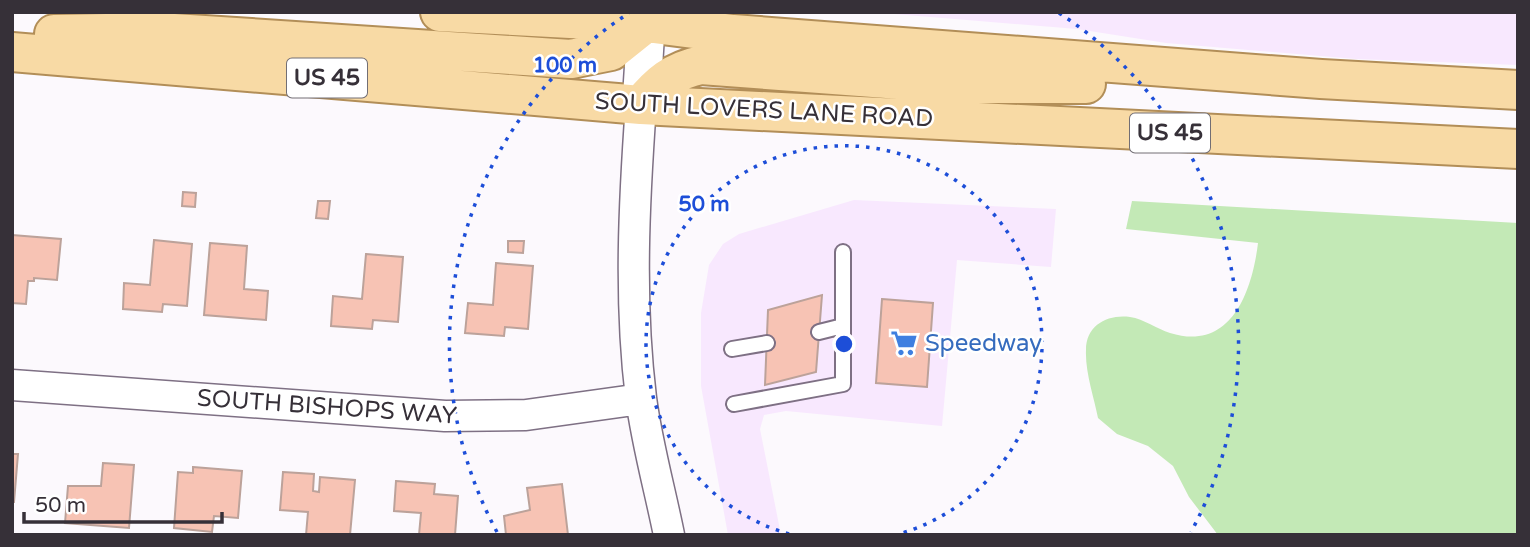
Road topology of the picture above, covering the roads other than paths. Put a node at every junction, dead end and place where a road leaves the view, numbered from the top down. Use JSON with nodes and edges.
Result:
{"nodes":[{"id":1,"x":440,"y":12,"type":"edge"},
{"id":2,"x":647,"y":18,"type":"edge"},
{"id":3,"x":12,"y":43,"type":"edge"},
{"id":4,"x":12,"y":52,"type":"edge"},
{"id":5,"x":1271,"y":75,"type":"junction"},
{"id":6,"x":1518,"y":90,"type":"edge"},
{"id":7,"x":641,"y":105,"type":"junction"},
{"id":8,"x":1518,"y":149,"type":"edge"},
{"id":9,"x":843,"y":252,"type":"dead end"},
{"id":10,"x":843,"y":326,"type":"junction"},
{"id":11,"x":819,"y":332,"type":"dead end"},
{"id":12,"x":767,"y":343,"type":"dead end"},
{"id":13,"x":732,"y":349,"type":"dead end"},
{"id":14,"x":12,"y":385,"type":"edge"},
{"id":15,"x":641,"y":399,"type":"junction"},
{"id":16,"x":734,"y":404,"type":"dead end"},
{"id":17,"x":669,"y":535,"type":"edge"}],
"edges":[{"from":1,"to":2,"type":"main road"},
{"from":2,"to":3,"type":"main road"},
{"from":2,"to":5,"type":"main road"},
{"from":2,"to":7,"type":"street"},
{"from":4,"to":7,"type":"main road","name":"SOUTH LOVERS LANE ROAD","number":"US 45"},
{"from":5,"to":6,"type":"main road"},
{"from":5,"to":7,"type":"main road"},
{"from":7,"to":8,"type":"main road","name":"SOUTH LOVERS LANE ROAD","number":"US 45"},
{"from":7,"to":15,"type":"street"},
{"from":9,"to":10,"type":"lane"},
{"from":10,"to":11,"type":"lane"},
{"from":10,"to":16,"type":"lane"},
{"from":12,"to":13,"type":"lane"},
{"from":14,"to":15,"type":"street","name":"SOUTH BISHOPS WAY"},
{"from":15,"to":17,"type":"street"}]}
